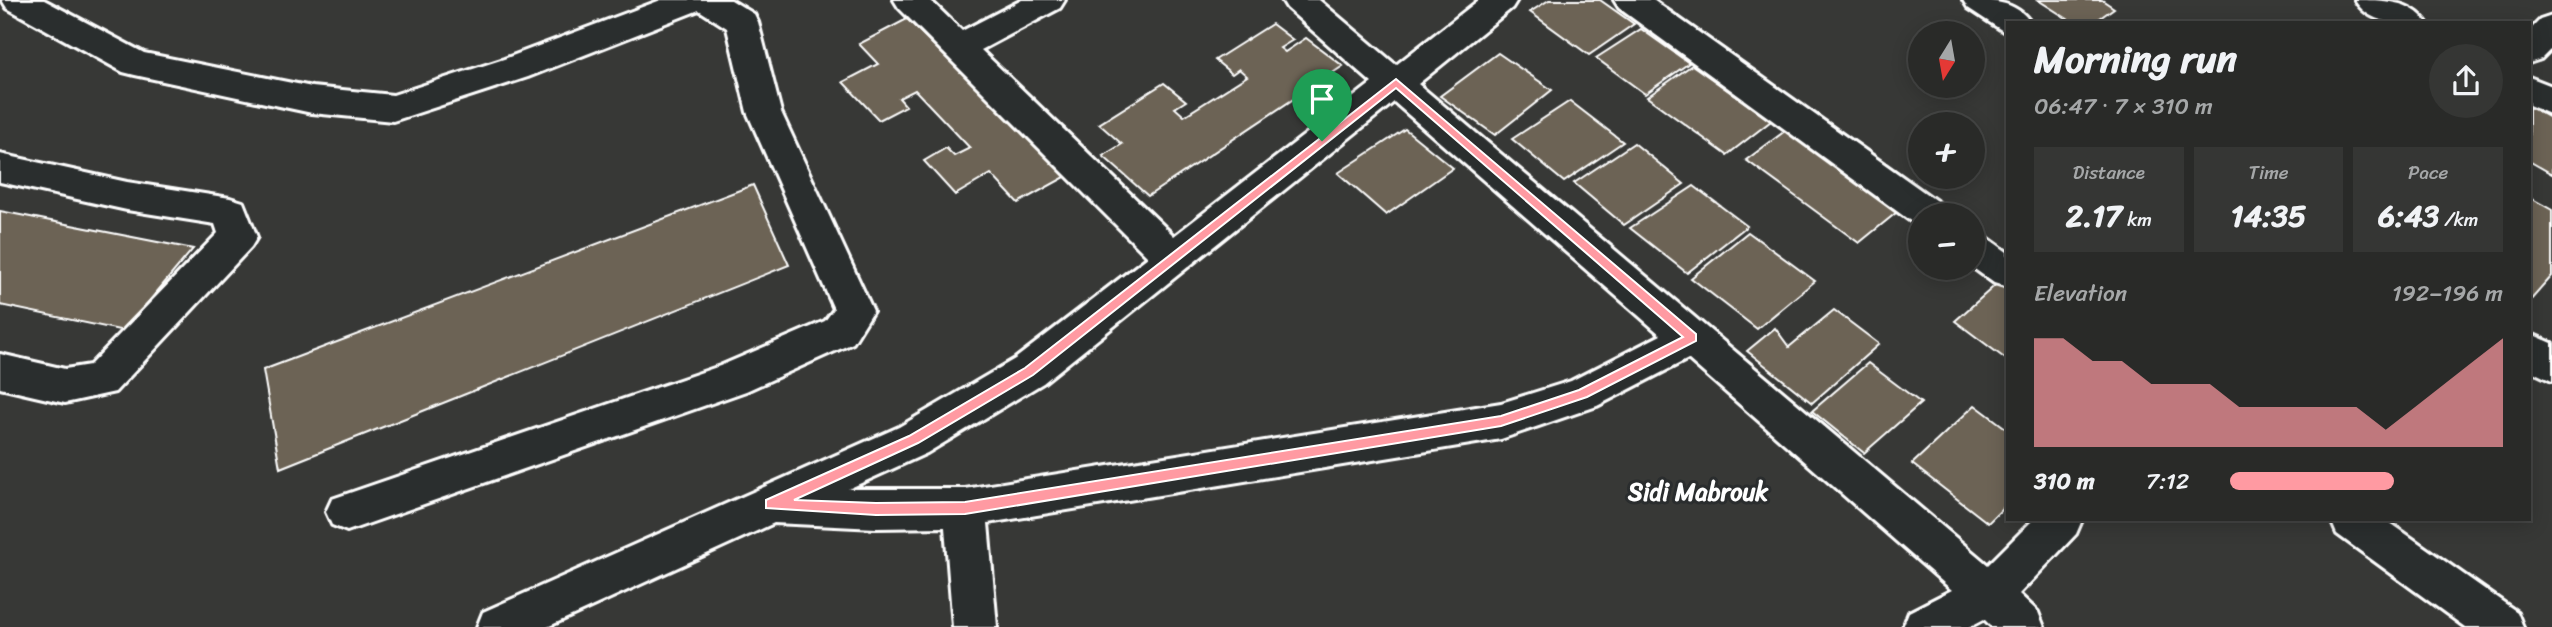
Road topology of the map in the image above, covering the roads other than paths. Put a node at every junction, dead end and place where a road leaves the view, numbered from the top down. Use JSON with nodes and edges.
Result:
{"nodes":[{"id":1,"x":18,"y":0,"type":"edge"},
{"id":2,"x":693,"y":0,"type":"edge"},
{"id":3,"x":707,"y":0,"type":"edge"},
{"id":4,"x":910,"y":0,"type":"edge"},
{"id":5,"x":1049,"y":0,"type":"edge"},
{"id":6,"x":1298,"y":0,"type":"edge"},
{"id":7,"x":1501,"y":0,"type":"edge"},
{"id":8,"x":1630,"y":0,"type":"edge"},
{"id":9,"x":1979,"y":0,"type":"edge"},
{"id":10,"x":2371,"y":0,"type":"edge"},
{"id":11,"x":2012,"y":21,"type":"edge"},
{"id":12,"x":2408,"y":21,"type":"edge"},
{"id":13,"x":2552,"y":28,"type":"edge"},
{"id":14,"x":959,"y":47,"type":"junction"},
{"id":15,"x":2531,"y":49,"type":"edge"},
{"id":16,"x":1396,"y":82,"type":"junction"},
{"id":17,"x":2531,"y":90,"type":"edge"},
{"id":18,"x":2552,"y":102,"type":"edge"},
{"id":19,"x":0,"y":168,"type":"edge"},
{"id":20,"x":1912,"y":203,"type":"edge"},
{"id":21,"x":1985,"y":256,"type":"edge"},
{"id":22,"x":1173,"y":258,"type":"junction"},
{"id":23,"x":2006,"y":271,"type":"edge"},
{"id":24,"x":1692,"y":338,"type":"junction"},
{"id":25,"x":2531,"y":350,"type":"edge"},
{"id":26,"x":2552,"y":363,"type":"edge"},
{"id":27,"x":0,"y":371,"type":"edge"},
{"id":28,"x":771,"y":504,"type":"junction"},
{"id":29,"x":965,"y":508,"type":"junction"},
{"id":30,"x":347,"y":512,"type":"dead end"},
{"id":31,"x":2060,"y":521,"type":"edge"},
{"id":32,"x":2353,"y":521,"type":"edge"},
{"id":33,"x":1989,"y":594,"type":"junction"},
{"id":34,"x":499,"y":627,"type":"edge"},
{"id":35,"x":975,"y":627,"type":"edge"},
{"id":36,"x":1925,"y":627,"type":"edge"},
{"id":37,"x":2022,"y":627,"type":"edge"},
{"id":38,"x":2501,"y":627,"type":"edge"}],
"edges":[{"from":1,"to":2,"type":"street"},
{"from":3,"to":30,"type":"street"},
{"from":4,"to":14,"type":"street"},
{"from":5,"to":14,"type":"street"},
{"from":6,"to":16,"type":"street"},
{"from":7,"to":16,"type":"street"},
{"from":8,"to":20,"type":"street"},
{"from":9,"to":11,"type":"street"},
{"from":10,"to":12,"type":"street"},
{"from":13,"to":15,"type":"street"},
{"from":14,"to":22,"type":"street"},
{"from":16,"to":22,"type":"street"},
{"from":16,"to":24,"type":"street"},
{"from":17,"to":18,"type":"street"},
{"from":19,"to":27,"type":"street"},
{"from":21,"to":23,"type":"street"},
{"from":22,"to":28,"type":"street"},
{"from":24,"to":29,"type":"street"},
{"from":24,"to":33,"type":"street"},
{"from":25,"to":26,"type":"street"},
{"from":28,"to":29,"type":"street"},
{"from":28,"to":34,"type":"street"},
{"from":29,"to":35,"type":"street"},
{"from":31,"to":33,"type":"street"},
{"from":32,"to":38,"type":"street"},
{"from":33,"to":36,"type":"street"},
{"from":33,"to":37,"type":"street"}]}
